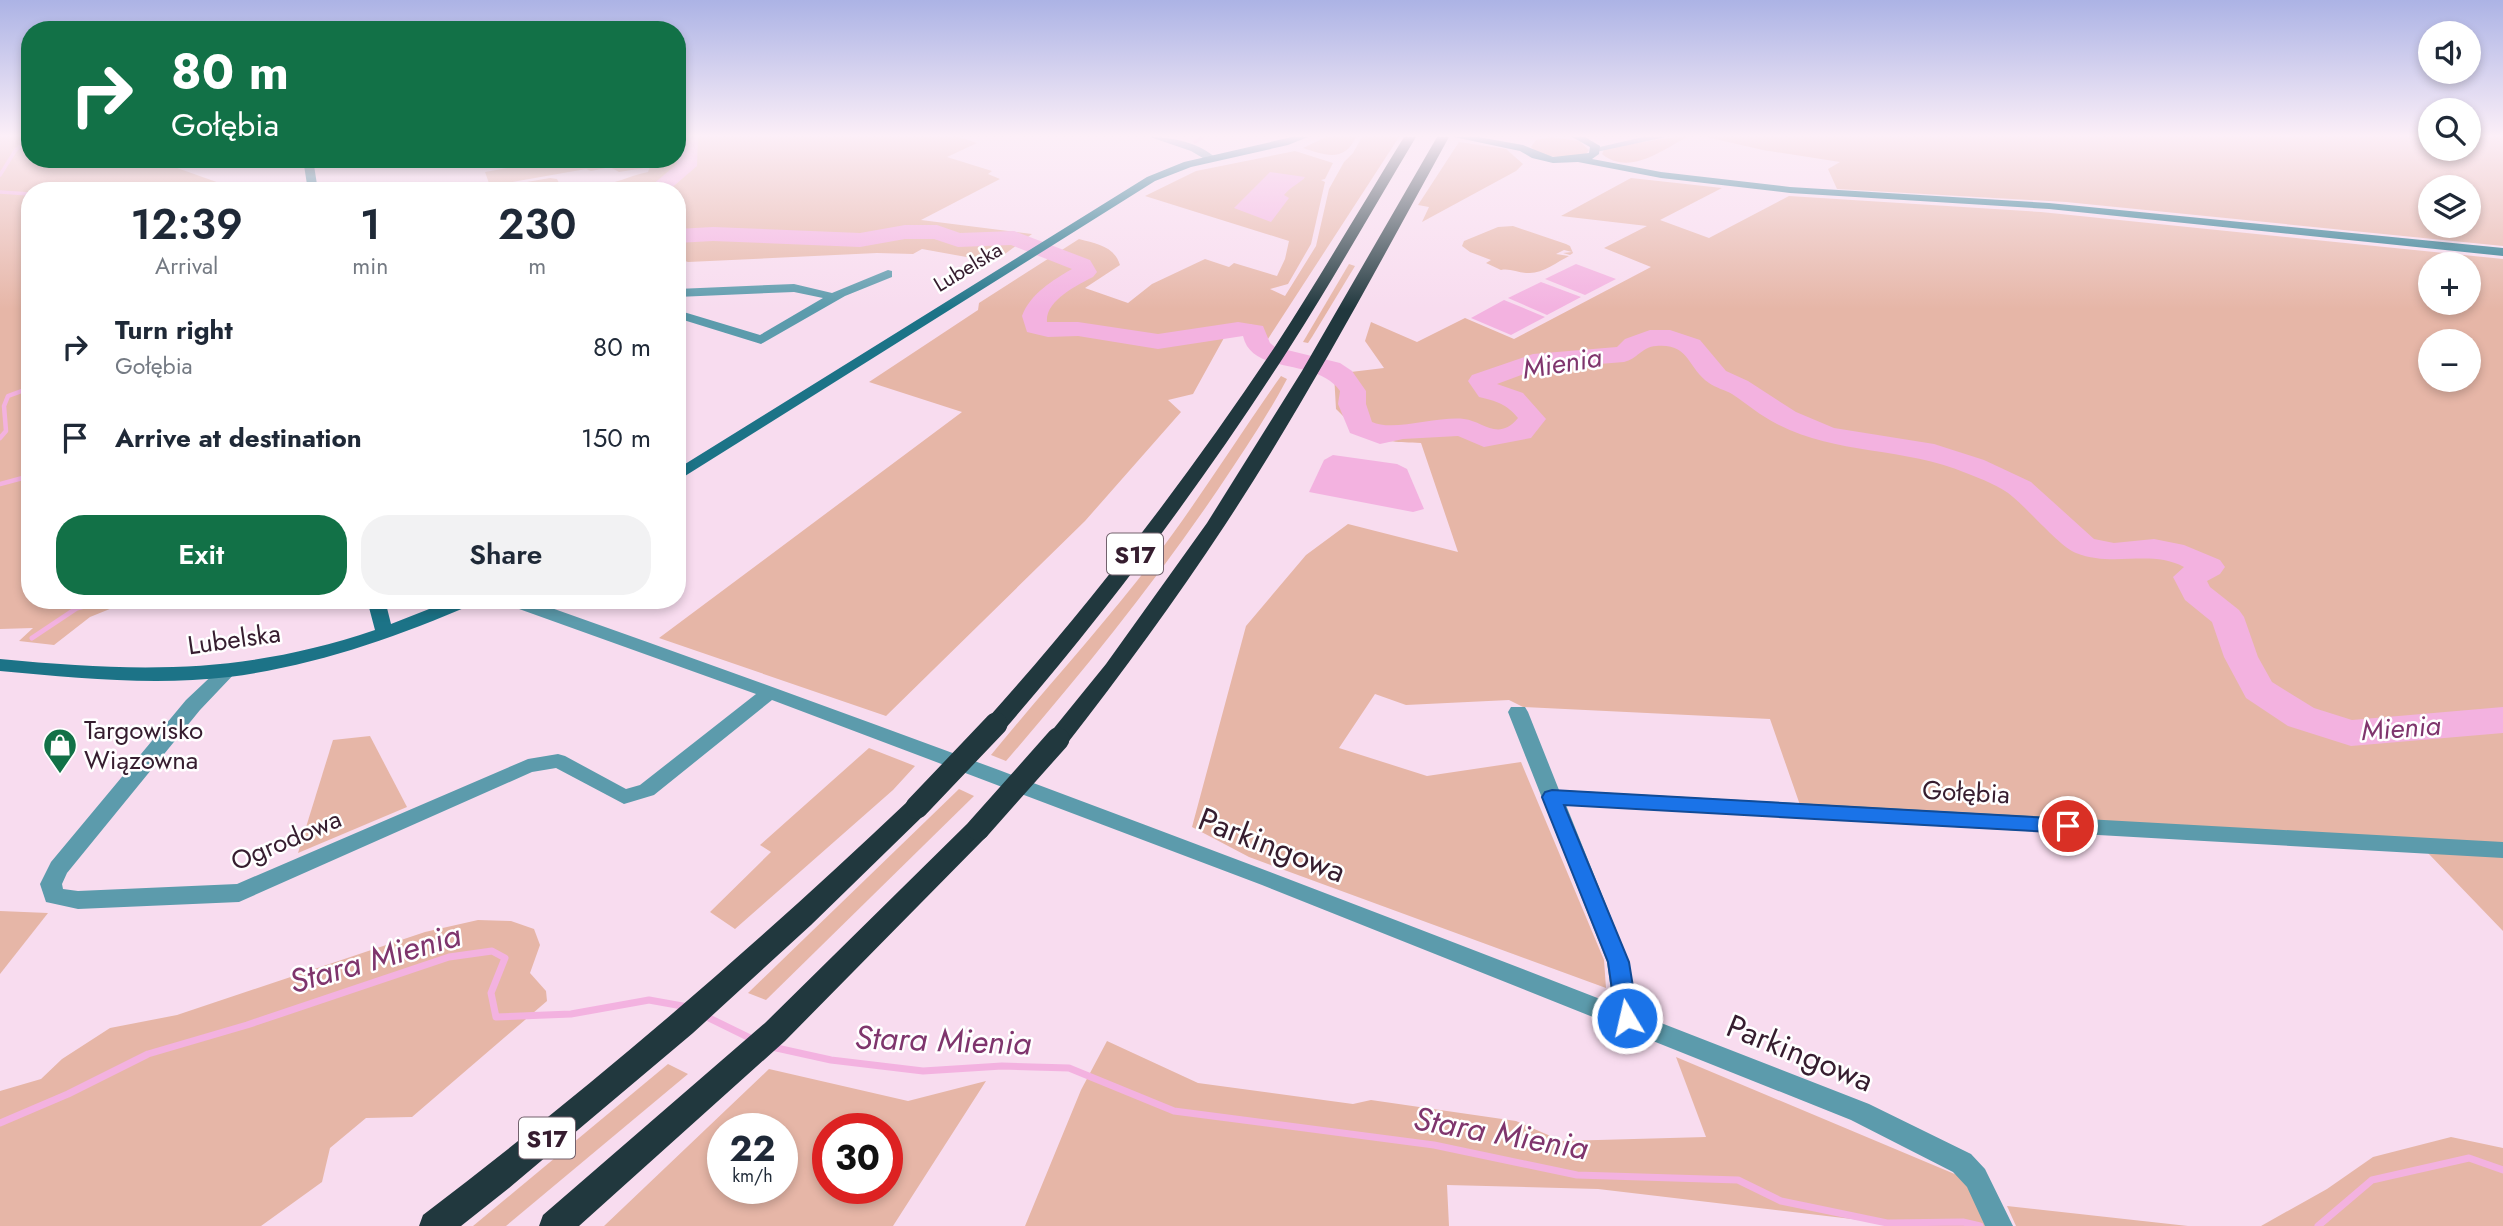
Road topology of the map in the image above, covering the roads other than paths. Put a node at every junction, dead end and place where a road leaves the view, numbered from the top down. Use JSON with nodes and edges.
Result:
{"nodes":[{"id":1,"x":1129,"y":194,"type":"edge"},
{"id":2,"x":1376,"y":194,"type":"edge"},
{"id":3,"x":1411,"y":194,"type":"edge"},
{"id":4,"x":1858,"y":194,"type":"edge"},
{"id":5,"x":2503,"y":252,"type":"edge"},
{"id":6,"x":888,"y":274,"type":"dead end"},
{"id":7,"x":686,"y":293,"type":"edge"},
{"id":8,"x":834,"y":297,"type":"junction"},
{"id":9,"x":686,"y":317,"type":"edge"},
{"id":10,"x":686,"y":470,"type":"edge"},
{"id":11,"x":378,"y":609,"type":"edge"},
{"id":12,"x":445,"y":609,"type":"edge"},
{"id":13,"x":536,"y":609,"type":"edge"},
{"id":14,"x":385,"y":634,"type":"junction"},
{"id":15,"x":0,"y":665,"type":"edge"},
{"id":16,"x":228,"y":671,"type":"junction"},
{"id":17,"x":770,"y":692,"type":"junction"},
{"id":18,"x":1518,"y":712,"type":"dead end"},
{"id":19,"x":1552,"y":797,"type":"junction"},
{"id":20,"x":2503,"y":850,"type":"edge"},
{"id":21,"x":1627,"y":1018,"type":"junction"},
{"id":22,"x":435,"y":1226,"type":"edge"},
{"id":23,"x":555,"y":1226,"type":"edge"},
{"id":24,"x":1999,"y":1226,"type":"edge"}],
"edges":[{"from":1,"to":10,"type":"main road","name":"Lubelska"},
{"from":2,"to":22,"type":"highway","number":"S17","bridge":true},
{"from":3,"to":23,"type":"highway","number":"S17","bridge":true},
{"from":4,"to":5,"type":"main road"},
{"from":6,"to":8,"type":"street"},
{"from":7,"to":8,"type":"street"},
{"from":8,"to":9,"type":"street"},
{"from":11,"to":14,"type":"main road"},
{"from":12,"to":14,"type":"main road","name":"Lubelska"},
{"from":13,"to":17,"type":"street","name":"Parkingowa"},
{"from":14,"to":16,"type":"main road","name":"Lubelska"},
{"from":15,"to":16,"type":"main road","name":"Lubelska"},
{"from":16,"to":17,"type":"street","name":"Ogrodowa"},
{"from":17,"to":21,"type":"street","name":"Parkingowa"},
{"from":18,"to":19,"type":"street"},
{"from":19,"to":20,"type":"street","name":"Gołębia"},
{"from":19,"to":21,"type":"street"},
{"from":21,"to":24,"type":"street","name":"Parkingowa"}]}
